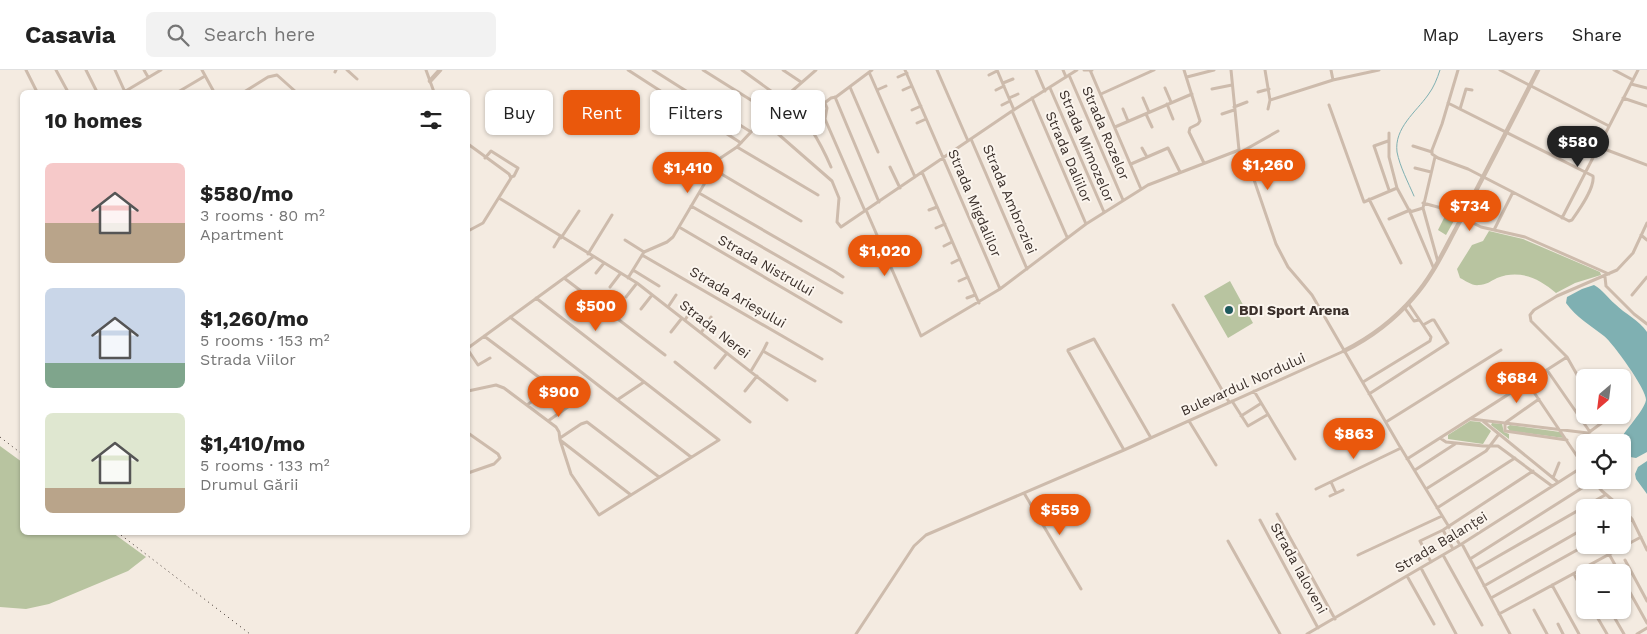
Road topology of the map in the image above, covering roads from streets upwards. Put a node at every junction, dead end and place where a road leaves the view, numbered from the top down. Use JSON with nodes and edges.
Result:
{"nodes":[{"id":1,"x":26,"y":70,"type":"edge"},
{"id":2,"x":56,"y":70,"type":"edge"},
{"id":3,"x":86,"y":70,"type":"edge"},
{"id":4,"x":115,"y":70,"type":"edge"},
{"id":5,"x":144,"y":70,"type":"edge"},
{"id":6,"x":161,"y":70,"type":"edge"},
{"id":7,"x":208,"y":70,"type":"edge"},
{"id":8,"x":347,"y":70,"type":"edge"},
{"id":9,"x":440,"y":70,"type":"edge"},
{"id":10,"x":628,"y":70,"type":"edge"},
{"id":11,"x":653,"y":70,"type":"edge"},
{"id":12,"x":703,"y":70,"type":"edge"},
{"id":13,"x":742,"y":70,"type":"edge"},
{"id":14,"x":783,"y":70,"type":"edge"},
{"id":15,"x":816,"y":70,"type":"edge"},
{"id":16,"x":937,"y":70,"type":"edge"},
{"id":17,"x":997,"y":70,"type":"edge"},
{"id":18,"x":1036,"y":70,"type":"edge"},
{"id":19,"x":1063,"y":70,"type":"edge"},
{"id":20,"x":1077,"y":70,"type":"edge"},
{"id":21,"x":1084,"y":70,"type":"edge"},
{"id":22,"x":1091,"y":70,"type":"edge"},
{"id":23,"x":1154,"y":70,"type":"edge"},
{"id":24,"x":1184,"y":70,"type":"edge"},
{"id":25,"x":1214,"y":70,"type":"edge"},
{"id":26,"x":1231,"y":70,"type":"edge"},
{"id":27,"x":1265,"y":70,"type":"edge"},
{"id":28,"x":1330,"y":70,"type":"edge"},
{"id":29,"x":1379,"y":70,"type":"edge"},
{"id":30,"x":1458,"y":70,"type":"edge"},
{"id":31,"x":1500,"y":70,"type":"edge"},
{"id":32,"x":1538,"y":70,"type":"edge"},
{"id":33,"x":1614,"y":70,"type":"edge"},
{"id":34,"x":1638,"y":70,"type":"edge"},
{"id":35,"x":428,"y":71,"type":"edge"},
{"id":36,"x":871,"y":71,"type":"edge"},
{"id":37,"x":906,"y":72,"type":"edge"},
{"id":38,"x":204,"y":73,"type":"edge"},
{"id":39,"x":989,"y":75,"type":"dead end"},
{"id":40,"x":1068,"y":76,"type":"junction"},
{"id":41,"x":898,"y":77,"type":"dead end"},
{"id":42,"x":1187,"y":77,"type":"junction"},
{"id":43,"x":148,"y":78,"type":"junction"},
{"id":44,"x":357,"y":78,"type":"dead end"},
{"id":45,"x":1013,"y":79,"type":"dead end"},
{"id":46,"x":1333,"y":80,"type":"junction"},
{"id":47,"x":1633,"y":80,"type":"junction"},
{"id":48,"x":430,"y":81,"type":"junction"},
{"id":49,"x":801,"y":82,"type":"junction"},
{"id":50,"x":1630,"y":84,"type":"junction"},
{"id":51,"x":1003,"y":85,"type":"junction"},
{"id":52,"x":1232,"y":85,"type":"junction"},
{"id":53,"x":886,"y":86,"type":"dead end"},
{"id":54,"x":912,"y":86,"type":"junction"},
{"id":55,"x":1530,"y":86,"type":"junction"},
{"id":56,"x":850,"y":87,"type":"junction"},
{"id":57,"x":1050,"y":88,"type":"junction"},
{"id":58,"x":1165,"y":88,"type":"dead end"},
{"id":59,"x":1647,"y":88,"type":"edge"},
{"id":60,"x":1269,"y":89,"type":"junction"},
{"id":61,"x":36,"y":90,"type":"edge"},
{"id":62,"x":67,"y":90,"type":"edge"},
{"id":63,"x":96,"y":90,"type":"edge"},
{"id":64,"x":124,"y":90,"type":"edge"},
{"id":65,"x":128,"y":90,"type":"edge"},
{"id":66,"x":181,"y":90,"type":"edge"},
{"id":67,"x":213,"y":90,"type":"edge"},
{"id":68,"x":247,"y":90,"type":"edge"},
{"id":69,"x":294,"y":90,"type":"edge"},
{"id":70,"x":433,"y":90,"type":"edge"},
{"id":71,"x":772,"y":90,"type":"edge"},
{"id":72,"x":792,"y":90,"type":"edge"},
{"id":73,"x":877,"y":90,"type":"junction"},
{"id":74,"x":903,"y":90,"type":"dead end"},
{"id":75,"x":996,"y":90,"type":"dead end"},
{"id":76,"x":1212,"y":90,"type":"dead end"},
{"id":77,"x":1472,"y":90,"type":"dead end"},
{"id":78,"x":1045,"y":91,"type":"junction"},
{"id":79,"x":1258,"y":92,"type":"dead end"},
{"id":80,"x":1018,"y":94,"type":"dead end"},
{"id":81,"x":1100,"y":94,"type":"junction"},
{"id":82,"x":1192,"y":94,"type":"junction"},
{"id":83,"x":835,"y":98,"type":"junction"},
{"id":84,"x":1032,"y":98,"type":"junction"},
{"id":85,"x":1143,"y":98,"type":"dead end"},
{"id":86,"x":1623,"y":98,"type":"junction"},
{"id":87,"x":751,"y":100,"type":"edge"},
{"id":88,"x":1010,"y":100,"type":"junction"},
{"id":89,"x":1270,"y":100,"type":"junction"},
{"id":90,"x":1248,"y":102,"type":"dead end"},
{"id":91,"x":825,"y":103,"type":"joint"},
{"id":92,"x":1169,"y":103,"type":"junction"},
{"id":93,"x":1448,"y":103,"type":"junction"},
{"id":94,"x":1330,"y":104,"type":"dead end"},
{"id":95,"x":1002,"y":105,"type":"dead end"},
{"id":96,"x":921,"y":106,"type":"junction"},
{"id":97,"x":1647,"y":106,"type":"edge"},
{"id":98,"x":1234,"y":108,"type":"junction"},
{"id":99,"x":1122,"y":109,"type":"dead end"},
{"id":100,"x":1268,"y":109,"type":"dead end"},
{"id":101,"x":1460,"y":109,"type":"junction"},
{"id":102,"x":912,"y":110,"type":"dead end"},
{"id":103,"x":1013,"y":110,"type":"junction"},
{"id":104,"x":1147,"y":113,"type":"junction"},
{"id":105,"x":1222,"y":114,"type":"dead end"},
{"id":106,"x":825,"y":119,"type":"edge"},
{"id":107,"x":825,"y":119,"type":"edge"},
{"id":108,"x":926,"y":119,"type":"junction"},
{"id":109,"x":1173,"y":119,"type":"dead end"},
{"id":110,"x":1128,"y":121,"type":"junction"},
{"id":111,"x":917,"y":123,"type":"dead end"},
{"id":112,"x":1609,"y":126,"type":"junction"},
{"id":113,"x":1115,"y":127,"type":"junction"},
{"id":114,"x":1152,"y":127,"type":"dead end"},
{"id":115,"x":1278,"y":131,"type":"dead end"},
{"id":116,"x":1506,"y":131,"type":"junction"},
{"id":117,"x":751,"y":132,"type":"joint"},
{"id":118,"x":1389,"y":133,"type":"dead end"},
{"id":119,"x":779,"y":135,"type":"edge"},
{"id":120,"x":816,"y":135,"type":"edge"},
{"id":121,"x":969,"y":140,"type":"junction"},
{"id":122,"x":1388,"y":141,"type":"junction"},
{"id":123,"x":741,"y":143,"type":"junction"},
{"id":124,"x":470,"y":146,"type":"edge"},
{"id":125,"x":1414,"y":146,"type":"dead end"},
{"id":126,"x":737,"y":147,"type":"junction"},
{"id":127,"x":1599,"y":147,"type":"junction"},
{"id":128,"x":1142,"y":148,"type":"dead end"},
{"id":129,"x":1240,"y":151,"type":"junction"},
{"id":130,"x":878,"y":152,"type":"dead end"},
{"id":131,"x":1434,"y":155,"type":"junction"},
{"id":132,"x":1147,"y":157,"type":"junction"},
{"id":133,"x":485,"y":158,"type":"junction"},
{"id":134,"x":943,"y":158,"type":"junction"},
{"id":135,"x":1131,"y":164,"type":"junction"},
{"id":136,"x":1204,"y":164,"type":"junction"},
{"id":137,"x":831,"y":166,"type":"dead end"},
{"id":138,"x":1647,"y":166,"type":"edge"},
{"id":139,"x":890,"y":167,"type":"dead end"},
{"id":140,"x":1415,"y":168,"type":"dead end"},
{"id":141,"x":713,"y":169,"type":"junction"},
{"id":142,"x":922,"y":172,"type":"junction"},
{"id":143,"x":1180,"y":172,"type":"junction"},
{"id":144,"x":1431,"y":172,"type":"junction"},
{"id":145,"x":1586,"y":172,"type":"junction"},
{"id":146,"x":1483,"y":176,"type":"junction"},
{"id":147,"x":511,"y":177,"type":"junction"},
{"id":148,"x":915,"y":177,"type":"junction"},
{"id":149,"x":900,"y":188,"type":"junction"},
{"id":150,"x":1397,"y":188,"type":"junction"},
{"id":151,"x":1141,"y":189,"type":"junction"},
{"id":152,"x":1389,"y":190,"type":"junction"},
{"id":153,"x":1513,"y":192,"type":"junction"},
{"id":154,"x":699,"y":193,"type":"junction"},
{"id":155,"x":818,"y":195,"type":"dead end"},
{"id":156,"x":499,"y":198,"type":"junction"},
{"id":157,"x":1369,"y":199,"type":"junction"},
{"id":158,"x":1123,"y":200,"type":"junction"},
{"id":159,"x":879,"y":202,"type":"junction"},
{"id":160,"x":1423,"y":203,"type":"junction"},
{"id":161,"x":691,"y":206,"type":"junction"},
{"id":162,"x":937,"y":207,"type":"junction"},
{"id":163,"x":1423,"y":208,"type":"junction"},
{"id":164,"x":865,"y":210,"type":"junction"},
{"id":165,"x":929,"y":210,"type":"dead end"},
{"id":166,"x":579,"y":211,"type":"dead end"},
{"id":167,"x":1410,"y":211,"type":"junction"},
{"id":168,"x":1104,"y":212,"type":"junction"},
{"id":169,"x":612,"y":214,"type":"dead end"},
{"id":170,"x":1462,"y":217,"type":"junction"},
{"id":171,"x":1562,"y":218,"type":"junction"},
{"id":172,"x":1389,"y":219,"type":"dead end"},
{"id":173,"x":800,"y":221,"type":"dead end"},
{"id":174,"x":945,"y":224,"type":"junction"},
{"id":175,"x":1086,"y":224,"type":"junction"},
{"id":176,"x":1646,"y":225,"type":"edge"},
{"id":177,"x":679,"y":227,"type":"junction"},
{"id":178,"x":936,"y":228,"type":"dead end"},
{"id":179,"x":470,"y":230,"type":"edge"},
{"id":180,"x":1494,"y":230,"type":"junction"},
{"id":181,"x":1641,"y":235,"type":"junction"},
{"id":182,"x":561,"y":237,"type":"junction"},
{"id":183,"x":1067,"y":237,"type":"junction"},
{"id":184,"x":625,"y":240,"type":"dead end"},
{"id":185,"x":1647,"y":240,"type":"edge"},
{"id":186,"x":952,"y":242,"type":"junction"},
{"id":187,"x":944,"y":246,"type":"dead end"},
{"id":188,"x":554,"y":247,"type":"dead end"},
{"id":189,"x":588,"y":254,"type":"junction"},
{"id":190,"x":643,"y":254,"type":"junction"},
{"id":191,"x":593,"y":257,"type":"junction"},
{"id":192,"x":960,"y":259,"type":"junction"},
{"id":193,"x":1438,"y":262,"type":"junction"},
{"id":194,"x":952,"y":263,"type":"dead end"},
{"id":195,"x":1401,"y":263,"type":"dead end"},
{"id":196,"x":604,"y":264,"type":"junction"},
{"id":197,"x":1027,"y":269,"type":"junction"},
{"id":198,"x":1434,"y":269,"type":"junction"},
{"id":199,"x":633,"y":270,"type":"junction"},
{"id":200,"x":596,"y":274,"type":"dead end"},
{"id":201,"x":620,"y":274,"type":"junction"},
{"id":202,"x":1607,"y":276,"type":"junction"},
{"id":203,"x":842,"y":277,"type":"dead end"},
{"id":204,"x":968,"y":277,"type":"junction"},
{"id":205,"x":1647,"y":277,"type":"edge"},
{"id":206,"x":564,"y":278,"type":"junction"},
{"id":207,"x":628,"y":278,"type":"junction"},
{"id":208,"x":959,"y":281,"type":"dead end"},
{"id":209,"x":636,"y":283,"type":"junction"},
{"id":210,"x":610,"y":286,"type":"dead end"},
{"id":211,"x":659,"y":286,"type":"dead end"},
{"id":212,"x":1000,"y":289,"type":"junction"},
{"id":213,"x":842,"y":293,"type":"dead end"},
{"id":214,"x":975,"y":294,"type":"junction"},
{"id":215,"x":652,"y":295,"type":"junction"},
{"id":216,"x":676,"y":295,"type":"dead end"},
{"id":217,"x":1632,"y":295,"type":"dead end"},
{"id":218,"x":626,"y":297,"type":"dead end"},
{"id":219,"x":536,"y":298,"type":"junction"},
{"id":220,"x":967,"y":298,"type":"dead end"},
{"id":221,"x":979,"y":303,"type":"junction"},
{"id":222,"x":1173,"y":305,"type":"dead end"},
{"id":223,"x":1406,"y":305,"type":"junction"},
{"id":224,"x":668,"y":307,"type":"junction"},
{"id":225,"x":693,"y":307,"type":"dead end"},
{"id":226,"x":641,"y":309,"type":"dead end"},
{"id":227,"x":711,"y":316,"type":"dead end"},
{"id":228,"x":510,"y":317,"type":"junction"},
{"id":229,"x":683,"y":319,"type":"junction"},
{"id":230,"x":841,"y":322,"type":"dead end"},
{"id":231,"x":1647,"y":324,"type":"edge"},
{"id":232,"x":1423,"y":325,"type":"junction"},
{"id":233,"x":671,"y":332,"type":"dead end"},
{"id":234,"x":701,"y":333,"type":"junction"},
{"id":235,"x":484,"y":336,"type":"junction"},
{"id":236,"x":767,"y":343,"type":"dead end"},
{"id":237,"x":470,"y":347,"type":"edge"},
{"id":238,"x":1344,"y":350,"type":"junction"},
{"id":239,"x":1501,"y":350,"type":"dead end"},
{"id":240,"x":763,"y":351,"type":"junction"},
{"id":241,"x":470,"y":352,"type":"edge"},
{"id":242,"x":727,"y":352,"type":"junction"},
{"id":243,"x":665,"y":355,"type":"dead end"},
{"id":244,"x":1567,"y":357,"type":"junction"},
{"id":245,"x":490,"y":358,"type":"dead end"},
{"id":246,"x":822,"y":359,"type":"dead end"},
{"id":247,"x":675,"y":362,"type":"dead end"},
{"id":248,"x":715,"y":368,"type":"dead end"},
{"id":249,"x":1547,"y":370,"type":"junction"},
{"id":250,"x":751,"y":371,"type":"junction"},
{"id":251,"x":1576,"y":373,"type":"edge"},
{"id":252,"x":757,"y":376,"type":"junction"},
{"id":253,"x":815,"y":381,"type":"dead end"},
{"id":254,"x":644,"y":382,"type":"junction"},
{"id":255,"x":1363,"y":382,"type":"junction"},
{"id":256,"x":1527,"y":382,"type":"junction"},
{"id":257,"x":552,"y":388,"type":"junction"},
{"id":258,"x":470,"y":391,"type":"edge"},
{"id":259,"x":745,"y":391,"type":"dead end"},
{"id":260,"x":1254,"y":391,"type":"junction"},
{"id":261,"x":559,"y":392,"type":"dead end"},
{"id":262,"x":1369,"y":394,"type":"junction"},
{"id":263,"x":1539,"y":399,"type":"junction"},
{"id":264,"x":617,"y":400,"type":"junction"},
{"id":265,"x":787,"y":400,"type":"dead end"},
{"id":266,"x":1230,"y":401,"type":"junction"},
{"id":267,"x":575,"y":402,"type":"dead end"},
{"id":268,"x":1255,"y":402,"type":"dead end"},
{"id":269,"x":527,"y":405,"type":"junction"},
{"id":270,"x":1268,"y":415,"type":"dead end"},
{"id":271,"x":1241,"y":416,"type":"junction"},
{"id":272,"x":1470,"y":419,"type":"junction"},
{"id":273,"x":1482,"y":420,"type":"junction"},
{"id":274,"x":548,"y":421,"type":"junction"},
{"id":275,"x":1189,"y":421,"type":"junction"},
{"id":276,"x":750,"y":422,"type":"dead end"},
{"id":277,"x":1386,"y":422,"type":"junction"},
{"id":278,"x":1505,"y":423,"type":"junction"},
{"id":279,"x":1600,"y":424,"type":"edge"},
{"id":280,"x":1560,"y":430,"type":"junction"},
{"id":281,"x":1590,"y":432,"type":"junction"},
{"id":282,"x":470,"y":434,"type":"edge"},
{"id":283,"x":1499,"y":434,"type":"junction"},
{"id":284,"x":1150,"y":438,"type":"junction"},
{"id":285,"x":1440,"y":438,"type":"junction"},
{"id":286,"x":560,"y":439,"type":"junction"},
{"id":287,"x":1567,"y":440,"type":"junction"},
{"id":288,"x":1456,"y":443,"type":"junction"},
{"id":289,"x":1491,"y":446,"type":"junction"},
{"id":290,"x":1401,"y":448,"type":"junction"},
{"id":291,"x":1124,"y":450,"type":"junction"},
{"id":292,"x":1576,"y":454,"type":"edge"},
{"id":293,"x":692,"y":458,"type":"junction"},
{"id":294,"x":1515,"y":458,"type":"junction"},
{"id":295,"x":1295,"y":459,"type":"dead end"},
{"id":296,"x":1407,"y":459,"type":"junction"},
{"id":297,"x":1559,"y":463,"type":"dead end"},
{"id":298,"x":1216,"y":465,"type":"dead end"},
{"id":299,"x":1414,"y":470,"type":"junction"},
{"id":300,"x":1533,"y":471,"type":"junction"},
{"id":301,"x":470,"y":472,"type":"edge"},
{"id":302,"x":1576,"y":472,"type":"edge"},
{"id":303,"x":659,"y":477,"type":"junction"},
{"id":304,"x":1553,"y":478,"type":"junction"},
{"id":305,"x":1331,"y":482,"type":"junction"},
{"id":306,"x":1558,"y":482,"type":"junction"},
{"id":307,"x":1552,"y":486,"type":"junction"},
{"id":308,"x":1316,"y":489,"type":"dead end"},
{"id":309,"x":1426,"y":489,"type":"junction"},
{"id":310,"x":1579,"y":489,"type":"edge"},
{"id":311,"x":1601,"y":489,"type":"edge"},
{"id":312,"x":1343,"y":490,"type":"dead end"},
{"id":313,"x":1024,"y":492,"type":"junction"},
{"id":314,"x":1336,"y":493,"type":"junction"},
{"id":315,"x":1605,"y":494,"type":"junction"},
{"id":316,"x":631,"y":495,"type":"junction"},
{"id":317,"x":1330,"y":496,"type":"dead end"},
{"id":318,"x":1611,"y":499,"type":"edge"},
{"id":319,"x":1437,"y":508,"type":"junction"},
{"id":320,"x":1277,"y":514,"type":"dead end"},
{"id":321,"x":1442,"y":516,"type":"junction"},
{"id":322,"x":1260,"y":520,"type":"dead end"},
{"id":323,"x":1632,"y":520,"type":"edge"},
{"id":324,"x":1448,"y":527,"type":"junction"},
{"id":325,"x":1443,"y":530,"type":"junction"},
{"id":326,"x":1576,"y":533,"type":"edge"},
{"id":327,"x":1641,"y":537,"type":"junction"},
{"id":328,"x":1228,"y":541,"type":"dead end"},
{"id":329,"x":1631,"y":542,"type":"edge"},
{"id":330,"x":1461,"y":544,"type":"junction"},
{"id":331,"x":1453,"y":549,"type":"junction"},
{"id":332,"x":1647,"y":550,"type":"edge"},
{"id":333,"x":1576,"y":551,"type":"edge"},
{"id":334,"x":1608,"y":554,"type":"joint"},
{"id":335,"x":1358,"y":555,"type":"dead end"},
{"id":336,"x":1443,"y":555,"type":"junction"},
{"id":337,"x":1470,"y":559,"type":"junction"},
{"id":338,"x":1624,"y":560,"type":"dead end"},
{"id":339,"x":1431,"y":562,"type":"junction"},
{"id":340,"x":1590,"y":564,"type":"edge"},
{"id":341,"x":1614,"y":564,"type":"edge"},
{"id":342,"x":1421,"y":568,"type":"junction"},
{"id":343,"x":1476,"y":569,"type":"junction"},
{"id":344,"x":1576,"y":572,"type":"edge"},
{"id":345,"x":1407,"y":576,"type":"junction"},
{"id":346,"x":1552,"y":585,"type":"junction"},
{"id":347,"x":1484,"y":586,"type":"junction"},
{"id":348,"x":1081,"y":589,"type":"dead end"},
{"id":349,"x":1631,"y":594,"type":"edge"},
{"id":350,"x":1491,"y":598,"type":"junction"},
{"id":351,"x":1647,"y":600,"type":"edge"},
{"id":352,"x":1534,"y":610,"type":"dead end"},
{"id":353,"x":1499,"y":614,"type":"junction"},
{"id":354,"x":1335,"y":619,"type":"junction"},
{"id":355,"x":1599,"y":619,"type":"edge"},
{"id":356,"x":1615,"y":619,"type":"edge"},
{"id":357,"x":1647,"y":623,"type":"edge"},
{"id":358,"x":1434,"y":624,"type":"dead end"},
{"id":359,"x":1558,"y":624,"type":"dead end"},
{"id":360,"x":1482,"y":626,"type":"dead end"},
{"id":361,"x":1318,"y":628,"type":"junction"},
{"id":362,"x":1647,"y":628,"type":"edge"},
{"id":363,"x":856,"y":634,"type":"edge"},
{"id":364,"x":1280,"y":634,"type":"edge"},
{"id":365,"x":1307,"y":634,"type":"edge"},
{"id":366,"x":1456,"y":634,"type":"edge"},
{"id":367,"x":1510,"y":634,"type":"edge"},
{"id":368,"x":1547,"y":634,"type":"edge"},
{"id":369,"x":1563,"y":634,"type":"edge"},
{"id":370,"x":1579,"y":634,"type":"edge"},
{"id":371,"x":1607,"y":634,"type":"edge"},
{"id":372,"x":1624,"y":634,"type":"edge"},
{"id":373,"x":1637,"y":634,"type":"edge"}],
"edges":[{"from":1,"to":61,"type":"street"},
{"from":2,"to":62,"type":"street"},
{"from":3,"to":63,"type":"street"},
{"from":4,"to":64,"type":"street"},
{"from":5,"to":43,"type":"street"},
{"from":6,"to":43,"type":"street"},
{"from":7,"to":38,"type":"street"},
{"from":8,"to":44,"type":"street"},
{"from":9,"to":48,"type":"street"},
{"from":10,"to":123,"type":"street"},
{"from":11,"to":117,"type":"street"},
{"from":12,"to":87,"type":"street"},
{"from":13,"to":71,"type":"street"},
{"from":14,"to":49,"type":"street"},
{"from":15,"to":49,"type":"street"},
{"from":16,"to":121,"type":"street","name":"Strada Ambroziei"},
{"from":17,"to":39,"type":"street"},
{"from":17,"to":51,"type":"street"},
{"from":18,"to":78,"type":"street"},
{"from":19,"to":40,"type":"street","name":"Strada Rozelor"},
{"from":20,"to":40,"type":"street"},
{"from":21,"to":22,"type":"street"},
{"from":22,"to":81,"type":"street"},
{"from":23,"to":81,"type":"street"},
{"from":24,"to":42,"type":"street"},
{"from":25,"to":42,"type":"street"},
{"from":26,"to":52,"type":"street"},
{"from":27,"to":60,"type":"street"},
{"from":28,"to":46,"type":"street"},
{"from":29,"to":46,"type":"street"},
{"from":30,"to":93,"type":"street"},
{"from":31,"to":55,"type":"street"},
{"from":32,"to":55,"type":"street"},
{"from":33,"to":47,"type":"street"},
{"from":34,"to":47,"type":"street"},
{"from":35,"to":48,"type":"street"},
{"from":36,"to":56,"type":"street"},
{"from":36,"to":73,"type":"street"},
{"from":37,"to":41,"type":"street"},
{"from":37,"to":54,"type":"street","name":"Strada Migdalilor"},
{"from":38,"to":66,"type":"street"},
{"from":38,"to":67,"type":"street"},
{"from":40,"to":57,"type":"street"},
{"from":40,"to":158,"type":"street","name":"Strada Rozelor"},
{"from":42,"to":82,"type":"street"},
{"from":43,"to":65,"type":"street"},
{"from":45,"to":51,"type":"street"},
{"from":46,"to":89,"type":"street"},
{"from":47,"to":50,"type":"street"},
{"from":48,"to":70,"type":"street"},
{"from":49,"to":72,"type":"street"},
{"from":50,"to":59,"type":"street"},
{"from":50,"to":86,"type":"street"},
{"from":51,"to":75,"type":"street"},
{"from":51,"to":88,"type":"street"},
{"from":52,"to":76,"type":"street"},
{"from":52,"to":98,"type":"street"},
{"from":53,"to":73,"type":"street"},
{"from":54,"to":74,"type":"street"},
{"from":54,"to":96,"type":"street","name":"Strada Migdalilor"},
{"from":55,"to":112,"type":"street"},
{"from":55,"to":116,"type":"street"},
{"from":56,"to":83,"type":"street"},
{"from":56,"to":130,"type":"street"},
{"from":57,"to":78,"type":"street"},
{"from":57,"to":168,"type":"street","name":"Strada Mimozelor"},
{"from":58,"to":92,"type":"street"},
{"from":60,"to":79,"type":"street"},
{"from":60,"to":89,"type":"street"},
{"from":68,"to":69,"type":"street"},
{"from":73,"to":148,"type":"street"},
{"from":77,"to":101,"type":"street"},
{"from":78,"to":84,"type":"street"},
{"from":80,"to":88,"type":"street"},
{"from":81,"to":113,"type":"street"},
{"from":82,"to":92,"type":"street"},
{"from":82,"to":136,"type":"street"},
{"from":83,"to":91,"type":"street"},
{"from":83,"to":159,"type":"street"},
{"from":84,"to":103,"type":"street"},
{"from":84,"to":175,"type":"street","name":"Strada Daliilor"},
{"from":85,"to":104,"type":"street"},
{"from":86,"to":97,"type":"street"},
{"from":86,"to":112,"type":"street"},
{"from":88,"to":95,"type":"street"},
{"from":88,"to":103,"type":"street"},
{"from":89,"to":100,"type":"street"},
{"from":90,"to":98,"type":"street"},
{"from":91,"to":106,"type":"street"},
{"from":92,"to":104,"type":"street"},
{"from":92,"to":109,"type":"street"},
{"from":93,"to":101,"type":"street"},
{"from":93,"to":131,"type":"street"},
{"from":94,"to":157,"type":"street"},
{"from":96,"to":102,"type":"street"},
{"from":96,"to":108,"type":"street","name":"Strada Migdalilor"},
{"from":98,"to":105,"type":"street"},
{"from":98,"to":129,"type":"street"},
{"from":99,"to":110,"type":"street"},
{"from":101,"to":116,"type":"street"},
{"from":103,"to":121,"type":"street"},
{"from":103,"to":183,"type":"street"},
{"from":104,"to":110,"type":"street"},
{"from":104,"to":114,"type":"street"},
{"from":107,"to":164,"type":"street"},
{"from":108,"to":111,"type":"street"},
{"from":108,"to":134,"type":"street","name":"Strada Migdalilor"},
{"from":110,"to":113,"type":"street"},
{"from":112,"to":127,"type":"street"},
{"from":113,"to":135,"type":"street"},
{"from":115,"to":129,"type":"street"},
{"from":116,"to":145,"type":"street"},
{"from":116,"to":146,"type":"street"},
{"from":117,"to":123,"type":"street"},
{"from":118,"to":122,"type":"street"},
{"from":119,"to":164,"type":"street"},
{"from":120,"to":137,"type":"street"},
{"from":121,"to":134,"type":"street"},
{"from":121,"to":197,"type":"street","name":"Strada Ambroziei"},
{"from":122,"to":150,"type":"street"},
{"from":122,"to":152,"type":"street"},
{"from":123,"to":126,"type":"street"},
{"from":124,"to":133,"type":"street"},
{"from":125,"to":131,"type":"street"},
{"from":126,"to":141,"type":"street"},
{"from":126,"to":155,"type":"street"},
{"from":127,"to":138,"type":"street"},
{"from":127,"to":145,"type":"street"},
{"from":128,"to":132,"type":"street"},
{"from":129,"to":136,"type":"street"},
{"from":129,"to":238,"type":"street"},
{"from":131,"to":144,"type":"street"},
{"from":131,"to":146,"type":"street"},
{"from":132,"to":135,"type":"street"},
{"from":132,"to":143,"type":"street"},
{"from":133,"to":147,"type":"street"},
{"from":133,"to":147,"type":"street"},
{"from":134,"to":142,"type":"street"},
{"from":134,"to":212,"type":"street","name":"Strada Migdalilor"},
{"from":135,"to":151,"type":"street"},
{"from":136,"to":143,"type":"street"},
{"from":139,"to":149,"type":"street"},
{"from":140,"to":144,"type":"street"},
{"from":141,"to":154,"type":"street"},
{"from":141,"to":173,"type":"street"},
{"from":142,"to":148,"type":"street"},
{"from":142,"to":162,"type":"street"},
{"from":143,"to":151,"type":"street"},
{"from":144,"to":160,"type":"street"},
{"from":145,"to":171,"type":"street"},
{"from":145,"to":171,"type":"street"},
{"from":146,"to":153,"type":"street"},
{"from":146,"to":170,"type":"street"},
{"from":147,"to":156,"type":"street"},
{"from":148,"to":149,"type":"street"},
{"from":149,"to":159,"type":"street"},
{"from":150,"to":152,"type":"street"},
{"from":150,"to":167,"type":"street"},
{"from":151,"to":158,"type":"street"},
{"from":152,"to":157,"type":"street"},
{"from":153,"to":171,"type":"street"},
{"from":153,"to":180,"type":"street"},
{"from":154,"to":161,"type":"street"},
{"from":154,"to":203,"type":"street"},
{"from":156,"to":179,"type":"street"},
{"from":156,"to":182,"type":"street","name":"Strada Nerei"},
{"from":157,"to":195,"type":"street"},
{"from":158,"to":168,"type":"street"},
{"from":159,"to":164,"type":"street"},
{"from":160,"to":163,"type":"street"},
{"from":160,"to":170,"type":"street"},
{"from":161,"to":177,"type":"street"},
{"from":161,"to":213,"type":"street"},
{"from":162,"to":165,"type":"street"},
{"from":162,"to":174,"type":"street"},
{"from":163,"to":167,"type":"street"},
{"from":163,"to":193,"type":"street"},
{"from":164,"to":221,"type":"street"},
{"from":166,"to":182,"type":"street"},
{"from":167,"to":172,"type":"street"},
{"from":167,"to":198,"type":"street"},
{"from":168,"to":175,"type":"street"},
{"from":169,"to":189,"type":"street"},
{"from":170,"to":180,"type":"street"},
{"from":170,"to":193,"type":"street"},
{"from":174,"to":178,"type":"street"},
{"from":174,"to":186,"type":"street"},
{"from":175,"to":183,"type":"street"},
{"from":176,"to":181,"type":"street"},
{"from":177,"to":190,"type":"street"},
{"from":177,"to":230,"type":"street","name":"Strada Nistrului"},
{"from":180,"to":202,"type":"street"},
{"from":181,"to":185,"type":"street"},
{"from":181,"to":202,"type":"street"},
{"from":182,"to":188,"type":"street"},
{"from":182,"to":189,"type":"street","name":"Strada Nerei"},
{"from":183,"to":197,"type":"street"},
{"from":184,"to":190,"type":"street","name":"Strada Arieșului"},
{"from":186,"to":187,"type":"street"},
{"from":186,"to":192,"type":"street"},
{"from":189,"to":191,"type":"street","name":"Strada Nerei"},
{"from":190,"to":199,"type":"street"},
{"from":190,"to":246,"type":"street","name":"Strada Arieșului"},
{"from":191,"to":196,"type":"street","name":"Strada Nerei"},
{"from":191,"to":206,"type":"street"},
{"from":192,"to":194,"type":"street"},
{"from":192,"to":204,"type":"street"},
{"from":193,"to":198,"type":"street"},
{"from":196,"to":200,"type":"street"},
{"from":196,"to":201,"type":"street","name":"Strada Nerei"},
{"from":197,"to":212,"type":"street"},
{"from":198,"to":223,"type":"street"},
{"from":199,"to":207,"type":"street"},
{"from":199,"to":211,"type":"street"},
{"from":201,"to":207,"type":"street","name":"Strada Nerei"},
{"from":201,"to":210,"type":"street"},
{"from":202,"to":231,"type":"street"},
{"from":202,"to":244,"type":"street"},
{"from":204,"to":208,"type":"street"},
{"from":204,"to":214,"type":"street"},
{"from":205,"to":217,"type":"street"},
{"from":206,"to":219,"type":"street"},
{"from":206,"to":243,"type":"street"},
{"from":207,"to":209,"type":"street","name":"Strada Nerei"},
{"from":209,"to":215,"type":"street","name":"Strada Nerei"},
{"from":209,"to":218,"type":"street"},
{"from":212,"to":221,"type":"street"},
{"from":214,"to":220,"type":"street"},
{"from":214,"to":221,"type":"street"},
{"from":215,"to":224,"type":"street","name":"Strada Nerei"},
{"from":215,"to":226,"type":"street"},
{"from":216,"to":224,"type":"street"},
{"from":219,"to":228,"type":"street"},
{"from":219,"to":254,"type":"street"},
{"from":222,"to":266,"type":"street"},
{"from":223,"to":232,"type":"street"},
{"from":223,"to":238,"type":"street"},
{"from":224,"to":229,"type":"street","name":"Strada Nerei"},
{"from":225,"to":229,"type":"street"},
{"from":227,"to":234,"type":"street"},
{"from":228,"to":235,"type":"street"},
{"from":228,"to":264,"type":"street"},
{"from":229,"to":233,"type":"street"},
{"from":229,"to":234,"type":"street","name":"Strada Nerei"},
{"from":232,"to":255,"type":"street"},
{"from":232,"to":262,"type":"street"},
{"from":234,"to":242,"type":"street","name":"Strada Nerei"},
{"from":235,"to":237,"type":"street"},
{"from":235,"to":257,"type":"street"},
{"from":236,"to":240,"type":"street"},
{"from":238,"to":255,"type":"street"},
{"from":238,"to":260,"type":"street","name":"Bulevardul Nordului"},
{"from":239,"to":277,"type":"street"},
{"from":240,"to":250,"type":"street"},
{"from":240,"to":253,"type":"street"},
{"from":241,"to":245,"type":"street"},
{"from":242,"to":248,"type":"street"},
{"from":242,"to":250,"type":"street","name":"Strada Nerei"},
{"from":244,"to":249,"type":"street"},
{"from":244,"to":251,"type":"street"},
{"from":247,"to":276,"type":"street"},
{"from":249,"to":256,"type":"street"},
{"from":249,"to":281,"type":"street"},
{"from":250,"to":252,"type":"street","name":"Strada Nerei"},
{"from":252,"to":259,"type":"street"},
{"from":252,"to":265,"type":"street","name":"Strada Nerei"},
{"from":254,"to":264,"type":"street"},
{"from":254,"to":293,"type":"street"},
{"from":255,"to":262,"type":"street"},
{"from":256,"to":263,"type":"street"},
{"from":256,"to":272,"type":"street"},
{"from":257,"to":261,"type":"street"},
{"from":257,"to":269,"type":"street"},
{"from":258,"to":269,"type":"street"},
{"from":260,"to":266,"type":"street","name":"Bulevardul Nordului"},
{"from":260,"to":295,"type":"street"},
{"from":262,"to":277,"type":"street"},
{"from":263,"to":278,"type":"street"},
{"from":263,"to":280,"type":"street"},
{"from":264,"to":293,"type":"street"},
{"from":266,"to":271,"type":"street"},
{"from":266,"to":275,"type":"street","name":"Bulevardul Nordului"},
{"from":267,"to":274,"type":"street"},
{"from":268,"to":271,"type":"street"},
{"from":269,"to":274,"type":"street"},
{"from":270,"to":271,"type":"street"},
{"from":272,"to":273,"type":"street"},
{"from":272,"to":285,"type":"street"},
{"from":273,"to":278,"type":"street"},
{"from":273,"to":283,"type":"street"},
{"from":274,"to":286,"type":"street"},
{"from":275,"to":284,"type":"street","name":"Bulevardul Nordului"},
{"from":275,"to":298,"type":"street"},
{"from":277,"to":290,"type":"street"},
{"from":278,"to":280,"type":"street"},
{"from":278,"to":287,"type":"street"},
{"from":279,"to":281,"type":"street"},
{"from":280,"to":281,"type":"street"},
{"from":280,"to":287,"type":"street"},
{"from":282,"to":301,"type":"street"},
{"from":283,"to":289,"type":"street"},
{"from":283,"to":304,"type":"street"},
{"from":284,"to":291,"type":"street","name":"Bulevardul Nordului"},
{"from":284,"to":291,"type":"street"},
{"from":285,"to":288,"type":"street"},
{"from":285,"to":296,"type":"street"},
{"from":286,"to":303,"type":"street"},
{"from":286,"to":316,"type":"street"},
{"from":286,"to":316,"type":"street"},
{"from":287,"to":292,"type":"street"},
{"from":288,"to":289,"type":"street"},
{"from":288,"to":299,"type":"street"},
{"from":289,"to":294,"type":"street"},
{"from":289,"to":309,"type":"street"},
{"from":290,"to":296,"type":"street"},
{"from":290,"to":305,"type":"street"},
{"from":291,"to":313,"type":"street","name":"Bulevardul Nordului"},
{"from":293,"to":303,"type":"street"},
{"from":294,"to":300,"type":"street"},
{"from":294,"to":319,"type":"street"},
{"from":296,"to":299,"type":"street"},
{"from":297,"to":304,"type":"street"},
{"from":299,"to":309,"type":"street"},
{"from":300,"to":307,"type":"street"},
{"from":300,"to":324,"type":"street"},
{"from":302,"to":306,"type":"street","name":"Strada Balanței"},
{"from":303,"to":316,"type":"street"},
{"from":304,"to":306,"type":"street"},
{"from":305,"to":308,"type":"street"},
{"from":305,"to":314,"type":"street"},
{"from":306,"to":307,"type":"street","name":"Strada Balanței"},
{"from":307,"to":330,"type":"street","name":"Strada Balanței"},
{"from":309,"to":319,"type":"street"},
{"from":310,"to":337,"type":"street"},
{"from":311,"to":315,"type":"street"},
{"from":312,"to":314,"type":"street"},
{"from":313,"to":348,"type":"street"},
{"from":313,"to":363,"type":"street","name":"Bulevardul Nordului"},
{"from":314,"to":317,"type":"street"},
{"from":315,"to":318,"type":"street"},
{"from":315,"to":343,"type":"street"},
{"from":319,"to":321,"type":"street"},
{"from":320,"to":354,"type":"street"},
{"from":321,"to":324,"type":"street"},
{"from":321,"to":335,"type":"street"},
{"from":322,"to":361,"type":"street","name":"Strada Ialoveni"},
{"from":323,"to":327,"type":"street"},
{"from":324,"to":325,"type":"street"},
{"from":324,"to":330,"type":"street"},
{"from":325,"to":331,"type":"street"},
{"from":325,"to":339,"type":"street"},
{"from":326,"to":347,"type":"street"},
{"from":327,"to":329,"type":"street"},
{"from":327,"to":332,"type":"street"},
{"from":328,"to":364,"type":"street"},
{"from":330,"to":331,"type":"street","name":"Strada Balanței"},
{"from":330,"to":337,"type":"street"},
{"from":331,"to":336,"type":"street","name":"Strada Balanței"},
{"from":333,"to":350,"type":"street"},
{"from":334,"to":340,"type":"street"},
{"from":334,"to":341,"type":"street"},
{"from":336,"to":339,"type":"street","name":"Strada Balanței"},
{"from":336,"to":360,"type":"street"},
{"from":337,"to":343,"type":"street"},
{"from":338,"to":351,"type":"street"},
{"from":339,"to":342,"type":"street","name":"Strada Balanței"},
{"from":342,"to":345,"type":"street","name":"Strada Balanței"},
{"from":342,"to":366,"type":"street"},
{"from":343,"to":347,"type":"street"},
{"from":344,"to":346,"type":"street"},
{"from":345,"to":354,"type":"street","name":"Strada Balanței"},
{"from":345,"to":358,"type":"street"},
{"from":346,"to":353,"type":"street"},
{"from":346,"to":370,"type":"street"},
{"from":347,"to":350,"type":"street"},
{"from":349,"to":357,"type":"street"},
{"from":350,"to":353,"type":"street"},
{"from":352,"to":368,"type":"street"},
{"from":353,"to":367,"type":"street"},
{"from":354,"to":361,"type":"street","name":"Strada Balanței"},
{"from":355,"to":371,"type":"street"},
{"from":356,"to":372,"type":"street"},
{"from":359,"to":369,"type":"street"},
{"from":361,"to":365,"type":"street","name":"Strada Balanței"},
{"from":362,"to":373,"type":"street"}]}
